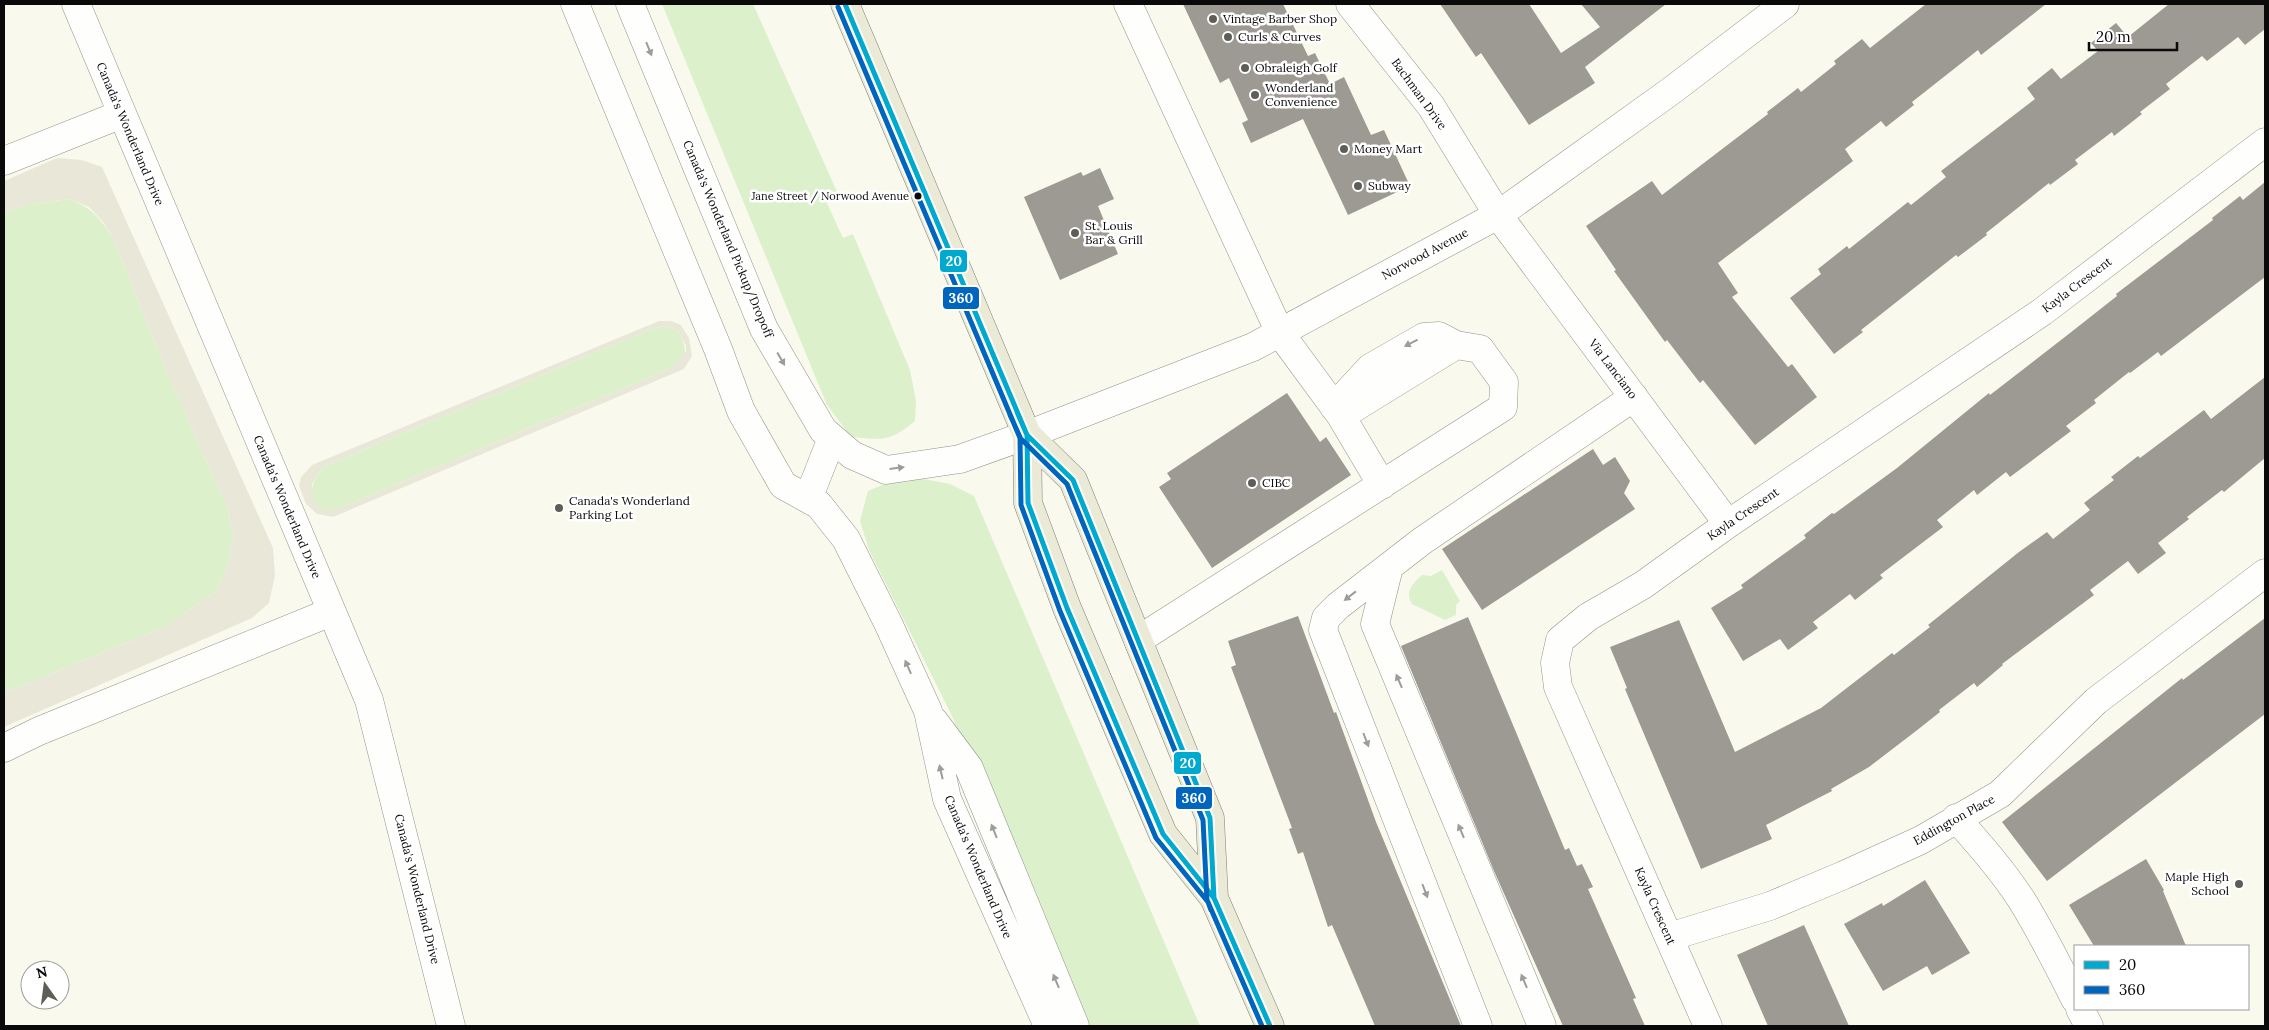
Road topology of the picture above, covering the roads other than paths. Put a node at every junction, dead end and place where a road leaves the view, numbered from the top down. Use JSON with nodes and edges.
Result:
{"nodes":[{"id":1,"x":76,"y":4,"type":"edge"},
{"id":2,"x":575,"y":4,"type":"edge"},
{"id":3,"x":630,"y":4,"type":"edge"},
{"id":4,"x":844,"y":4,"type":"edge"},
{"id":5,"x":1128,"y":4,"type":"edge"},
{"id":6,"x":1350,"y":4,"type":"edge"},
{"id":7,"x":1785,"y":4,"type":"edge"},
{"id":8,"x":122,"y":114,"type":"junction"},
{"id":9,"x":2265,"y":142,"type":"edge"},
{"id":10,"x":4,"y":161,"type":"edge"},
{"id":11,"x":1498,"y":214,"type":"junction"},
{"id":12,"x":1280,"y":333,"type":"junction"},
{"id":13,"x":1634,"y":398,"type":"junction"},
{"id":14,"x":1338,"y":411,"type":"junction"},
{"id":15,"x":1027,"y":436,"type":"junction"},
{"id":16,"x":832,"y":438,"type":"junction"},
{"id":17,"x":1382,"y":485,"type":"junction"},
{"id":18,"x":808,"y":499,"type":"junction"},
{"id":19,"x":1728,"y":524,"type":"junction"},
{"id":20,"x":1389,"y":567,"type":"junction"},
{"id":21,"x":2265,"y":573,"type":"edge"},
{"id":22,"x":332,"y":612,"type":"junction"},
{"id":23,"x":1138,"y":640,"type":"junction"},
{"id":24,"x":928,"y":711,"type":"junction"},
{"id":25,"x":4,"y":748,"type":"edge"},
{"id":26,"x":1956,"y":818,"type":"junction"},
{"id":27,"x":1214,"y":898,"type":"junction"},
{"id":28,"x":1669,"y":937,"type":"junction"},
{"id":29,"x":2074,"y":997,"type":"edge"},
{"id":30,"x":2081,"y":1010,"type":"edge"},
{"id":31,"x":450,"y":1026,"type":"edge"},
{"id":32,"x":1048,"y":1026,"type":"edge"},
{"id":33,"x":1075,"y":1026,"type":"edge"},
{"id":34,"x":1270,"y":1026,"type":"edge"},
{"id":35,"x":1478,"y":1026,"type":"edge"},
{"id":36,"x":1542,"y":1026,"type":"edge"},
{"id":37,"x":1708,"y":1026,"type":"edge"},
{"id":38,"x":2089,"y":1026,"type":"edge"}],
"edges":[{"from":1,"to":8,"type":"street","name":"Canada's Wonderland Drive"},
{"from":2,"to":18,"type":"street","name":"Canada's Wonderland Drive"},
{"from":3,"to":16,"type":"street","name":"Canada's Wonderland Pickup/Dropoff","one_way":true},
{"from":4,"to":15,"type":"main road"},
{"from":5,"to":12,"type":"street"},
{"from":6,"to":11,"type":"street","name":"Bachman Drive"},
{"from":7,"to":11,"type":"street","name":"Norwood Avenue"},
{"from":8,"to":10,"type":"street"},
{"from":8,"to":22,"type":"street","name":"Canada's Wonderland Drive"},
{"from":9,"to":19,"type":"street","name":"Kayla Crescent"},
{"from":11,"to":12,"type":"street","name":"Norwood Avenue"},
{"from":11,"to":13,"type":"street","name":"Via Lanciano"},
{"from":12,"to":14,"type":"street"},
{"from":12,"to":15,"type":"street","name":"Norwood Avenue"},
{"from":13,"to":19,"type":"street","name":"Via Lanciano"},
{"from":13,"to":20,"type":"street"},
{"from":14,"to":17,"type":"street"},
{"from":14,"to":17,"type":"street"},
{"from":16,"to":15,"type":"street","name":"Canada's Wonderland Pickup/Dropoff","one_way":true},
{"from":15,"to":23,"type":"main road"},
{"from":15,"to":27,"type":"main road"},
{"from":16,"to":18,"type":"street"},
{"from":17,"to":23,"type":"street"},
{"from":24,"to":18,"type":"street","name":"Canada's Wonderland Drive","one_way":true},
{"from":19,"to":28,"type":"street","name":"Kayla Crescent"},
{"from":20,"to":35,"type":"street","one_way":true},
{"from":36,"to":20,"type":"street","one_way":true},
{"from":21,"to":26,"type":"street","name":"Eddington Place"},
{"from":22,"to":25,"type":"street"},
{"from":22,"to":31,"type":"street","name":"Canada's Wonderland Drive"},
{"from":23,"to":27,"type":"main road"},
{"from":32,"to":24,"type":"street","name":"Canada's Wonderland Drive","one_way":true},
{"from":33,"to":24,"type":"street","one_way":true},
{"from":26,"to":28,"type":"street","name":"Eddington Place"},
{"from":26,"to":29,"type":"street"},
{"from":27,"to":34,"type":"main road"},
{"from":28,"to":37,"type":"street","name":"Kayla Crescent"},
{"from":30,"to":38,"type":"street"}]}
